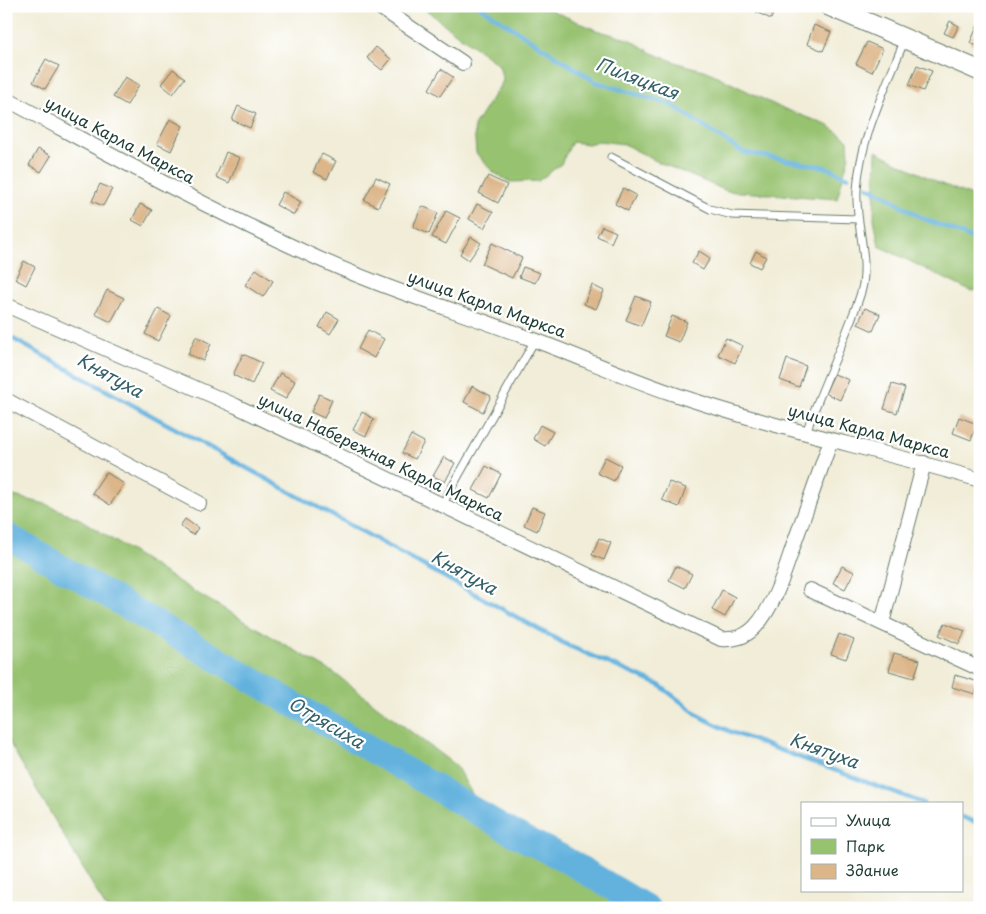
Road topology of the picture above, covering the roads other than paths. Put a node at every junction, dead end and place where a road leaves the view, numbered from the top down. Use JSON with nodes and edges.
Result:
{"nodes":[{"id":1,"x":378,"y":6,"type":"edge"},
{"id":2,"x":829,"y":6,"type":"edge"},
{"id":3,"x":905,"y":38,"type":"junction"},
{"id":4,"x":463,"y":62,"type":"dead end"},
{"id":5,"x":980,"y":71,"type":"edge"},
{"id":6,"x":6,"y":99,"type":"edge"},
{"id":7,"x":611,"y":157,"type":"dead end"},
{"id":8,"x":858,"y":219,"type":"junction"},
{"id":9,"x":6,"y":305,"type":"edge"},
{"id":10,"x":534,"y":340,"type":"junction"},
{"id":11,"x":6,"y":400,"type":"edge"},
{"id":12,"x":806,"y":433,"type":"junction"},
{"id":13,"x":831,"y":440,"type":"junction"},
{"id":14,"x":924,"y":463,"type":"junction"},
{"id":15,"x":980,"y":480,"type":"edge"},
{"id":16,"x":199,"y":503,"type":"dead end"},
{"id":17,"x":442,"y":506,"type":"junction"},
{"id":18,"x":810,"y":590,"type":"dead end"},
{"id":19,"x":882,"y":622,"type":"junction"},
{"id":20,"x":980,"y":669,"type":"edge"}],
"edges":[{"from":1,"to":4,"type":"street"},
{"from":2,"to":3,"type":"street"},
{"from":3,"to":5,"type":"street"},
{"from":3,"to":8,"type":"lane"},
{"from":6,"to":10,"type":"street","name":"улица Карла Маркса"},
{"from":7,"to":8,"type":"lane"},
{"from":8,"to":12,"type":"lane"},
{"from":9,"to":17,"type":"street","name":"улица Набережная Карла Маркса"},
{"from":10,"to":12,"type":"street","name":"улица Карла Маркса"},
{"from":10,"to":17,"type":"lane"},
{"from":11,"to":16,"type":"street"},
{"from":12,"to":13,"type":"street","name":"улица Карла Маркса"},
{"from":13,"to":14,"type":"street","name":"улица Карла Маркса"},
{"from":13,"to":17,"type":"street","name":"улица Набережная Карла Маркса"},
{"from":14,"to":15,"type":"street","name":"улица Карла Маркса"},
{"from":14,"to":19,"type":"street"},
{"from":18,"to":19,"type":"street"},
{"from":19,"to":20,"type":"street"}]}
